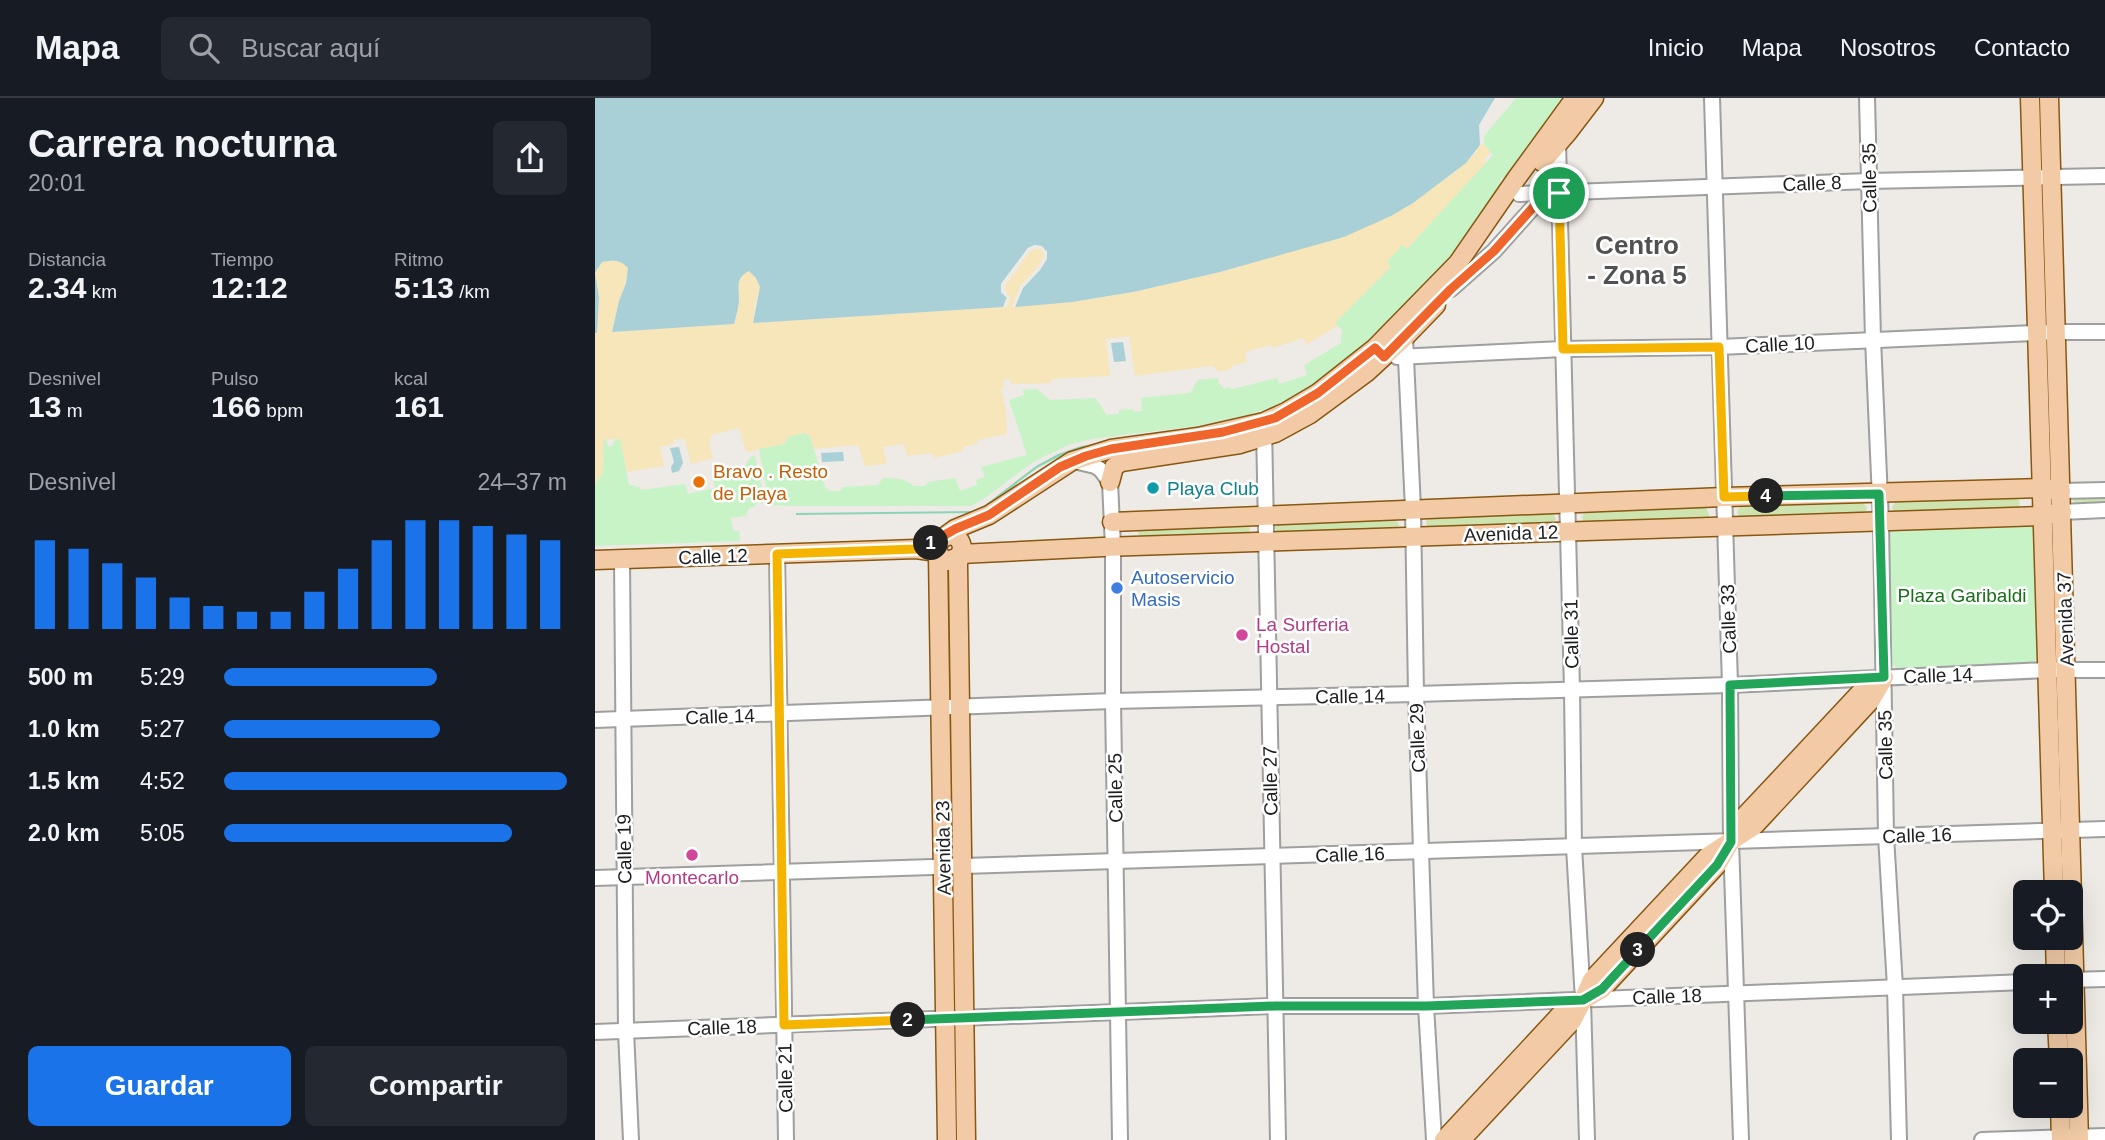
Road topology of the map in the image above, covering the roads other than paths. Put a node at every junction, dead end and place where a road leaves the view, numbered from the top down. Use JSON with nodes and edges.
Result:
{"nodes":[{"id":1,"x":1575,"y":98,"type":"edge"},
{"id":2,"x":1594,"y":98,"type":"edge"},
{"id":3,"x":1712,"y":98,"type":"edge"},
{"id":4,"x":1867,"y":98,"type":"edge"},
{"id":5,"x":2029,"y":98,"type":"edge"},
{"id":6,"x":2049,"y":98,"type":"edge"},
{"id":7,"x":1555,"y":135,"type":"junction"},
{"id":8,"x":2105,"y":176,"type":"edge"},
{"id":9,"x":2032,"y":177,"type":"junction"},
{"id":10,"x":2052,"y":177,"type":"junction"},
{"id":11,"x":1869,"y":181,"type":"junction"},
{"id":12,"x":1714,"y":187,"type":"junction"},
{"id":13,"x":1552,"y":193,"type":"junction"},
{"id":14,"x":1519,"y":194,"type":"junction"},
{"id":15,"x":1451,"y":289,"type":"junction"},
{"id":16,"x":2057,"y":332,"type":"junction"},
{"id":17,"x":2105,"y":332,"type":"edge"},
{"id":18,"x":2037,"y":333,"type":"junction"},
{"id":19,"x":1405,"y":337,"type":"junction"},
{"id":20,"x":1873,"y":339,"type":"junction"},
{"id":21,"x":1719,"y":347,"type":"junction"},
{"id":22,"x":1563,"y":349,"type":"junction"},
{"id":23,"x":1379,"y":353,"type":"junction"},
{"id":24,"x":1406,"y":356,"type":"junction"},
{"id":25,"x":1264,"y":430,"type":"junction"},
{"id":26,"x":1072,"y":461,"type":"junction"},
{"id":27,"x":1110,"y":482,"type":"junction"},
{"id":28,"x":2041,"y":488,"type":"junction"},
{"id":29,"x":2105,"y":490,"type":"edge"},
{"id":30,"x":2061,"y":491,"type":"junction"},
{"id":31,"x":1879,"y":494,"type":"junction"},
{"id":32,"x":1724,"y":497,"type":"junction"},
{"id":33,"x":1568,"y":503,"type":"junction"},
{"id":34,"x":1413,"y":509,"type":"junction"},
{"id":35,"x":2105,"y":510,"type":"edge"},
{"id":36,"x":2062,"y":512,"type":"junction"},
{"id":37,"x":1265,"y":516,"type":"junction"},
{"id":38,"x":2042,"y":516,"type":"junction"},
{"id":39,"x":1112,"y":522,"type":"junction"},
{"id":40,"x":1881,"y":522,"type":"junction"},
{"id":41,"x":1725,"y":526,"type":"junction"},
{"id":42,"x":1569,"y":531,"type":"junction"},
{"id":43,"x":1414,"y":536,"type":"junction"},
{"id":44,"x":1266,"y":541,"type":"junction"},
{"id":45,"x":940,"y":546,"type":"junction"},
{"id":46,"x":1113,"y":547,"type":"junction"},
{"id":47,"x":777,"y":554,"type":"junction"},
{"id":48,"x":959,"y":556,"type":"junction"},
{"id":49,"x":622,"y":559,"type":"junction"},
{"id":50,"x":595,"y":560,"type":"edge"},
{"id":51,"x":2047,"y":670,"type":"junction"},
{"id":52,"x":2067,"y":670,"type":"junction"},
{"id":53,"x":2105,"y":670,"type":"edge"},
{"id":54,"x":1884,"y":677,"type":"junction"},
{"id":55,"x":1730,"y":685,"type":"junction"},
{"id":56,"x":1572,"y":690,"type":"junction"},
{"id":57,"x":1416,"y":695,"type":"junction"},
{"id":58,"x":1269,"y":697,"type":"junction"},
{"id":59,"x":1113,"y":701,"type":"junction"},
{"id":60,"x":960,"y":707,"type":"junction"},
{"id":61,"x":941,"y":708,"type":"junction"},
{"id":62,"x":779,"y":713,"type":"junction"},
{"id":63,"x":595,"y":720,"type":"edge"},
{"id":64,"x":622,"y":720,"type":"junction"},
{"id":65,"x":2105,"y":829,"type":"edge"},
{"id":66,"x":2071,"y":830,"type":"junction"},
{"id":67,"x":2052,"y":831,"type":"junction"},
{"id":68,"x":1886,"y":836,"type":"junction"},
{"id":69,"x":1731,"y":842,"type":"junction"},
{"id":70,"x":1574,"y":846,"type":"junction"},
{"id":71,"x":1421,"y":851,"type":"junction"},
{"id":72,"x":1272,"y":856,"type":"junction"},
{"id":73,"x":1116,"y":861,"type":"junction"},
{"id":74,"x":962,"y":866,"type":"junction"},
{"id":75,"x":943,"y":867,"type":"junction"},
{"id":76,"x":782,"y":872,"type":"junction"},
{"id":77,"x":625,"y":877,"type":"junction"},
{"id":78,"x":595,"y":878,"type":"edge"},
{"id":79,"x":2054,"y":880,"type":"edge"},
{"id":80,"x":2073,"y":964,"type":"edge"},
{"id":81,"x":2105,"y":979,"type":"edge"},
{"id":82,"x":2083,"y":980,"type":"edge"},
{"id":83,"x":2013,"y":982,"type":"edge"},
{"id":84,"x":1895,"y":987,"type":"junction"},
{"id":85,"x":1736,"y":994,"type":"junction"},
{"id":86,"x":1583,"y":1000,"type":"junction"},
{"id":87,"x":1275,"y":1006,"type":"junction"},
{"id":88,"x":1426,"y":1006,"type":"junction"},
{"id":89,"x":1118,"y":1012,"type":"junction"},
{"id":90,"x":946,"y":1018,"type":"junction"},
{"id":91,"x":964,"y":1018,"type":"junction"},
{"id":92,"x":784,"y":1025,"type":"junction"},
{"id":93,"x":595,"y":1031,"type":"edge"},
{"id":94,"x":626,"y":1031,"type":"junction"},
{"id":95,"x":2075,"y":1034,"type":"edge"},
{"id":96,"x":2060,"y":1118,"type":"edge"},
{"id":97,"x":2105,"y":1136,"type":"edge"},
{"id":98,"x":2079,"y":1138,"type":"edge"},
{"id":99,"x":2061,"y":1139,"type":"edge"},
{"id":100,"x":631,"y":1140,"type":"edge"},
{"id":101,"x":786,"y":1140,"type":"edge"},
{"id":102,"x":947,"y":1140,"type":"edge"},
{"id":103,"x":966,"y":1140,"type":"edge"},
{"id":104,"x":1120,"y":1140,"type":"edge"},
{"id":105,"x":1278,"y":1140,"type":"edge"},
{"id":106,"x":1434,"y":1140,"type":"edge"},
{"id":107,"x":1444,"y":1140,"type":"edge"},
{"id":108,"x":1461,"y":1140,"type":"edge"},
{"id":109,"x":1587,"y":1140,"type":"edge"},
{"id":110,"x":1741,"y":1140,"type":"edge"},
{"id":111,"x":1899,"y":1140,"type":"edge"},
{"id":112,"x":1982,"y":1140,"type":"edge"}],
"edges":[{"from":1,"to":7,"type":"main road"},
{"from":2,"to":7,"type":"main road"},
{"from":3,"to":12,"type":"street","name":"Calle 33"},
{"from":4,"to":11,"type":"street","name":"Calle 35"},
{"from":5,"to":9,"type":"main road","name":"Avenida 37"},
{"from":6,"to":10,"type":"main road","name":"Avenida 37"},
{"from":7,"to":13,"type":"street","name":"Calle 31"},
{"from":7,"to":14,"type":"main road"},
{"from":7,"to":23,"type":"main road"},
{"from":8,"to":10,"type":"street","name":"Calle 8"},
{"from":9,"to":10,"type":"street","name":"Calle 8"},
{"from":9,"to":11,"type":"street","name":"Calle 8"},
{"from":9,"to":18,"type":"main road","name":"Avenida 37"},
{"from":10,"to":16,"type":"main road","name":"Avenida 37"},
{"from":11,"to":12,"type":"street","name":"Calle 8"},
{"from":11,"to":20,"type":"street","name":"Calle 35"},
{"from":12,"to":13,"type":"street","name":"Calle 8"},
{"from":12,"to":21,"type":"street","name":"Calle 33"},
{"from":13,"to":14,"type":"street","name":"Calle 8"},
{"from":13,"to":15,"type":"street"},
{"from":13,"to":22,"type":"street","name":"Calle 31"},
{"from":14,"to":15,"type":"main road"},
{"from":15,"to":19,"type":"main road"},
{"from":16,"to":17,"type":"street","name":"Calle 10"},
{"from":16,"to":18,"type":"street","name":"Calle 10"},
{"from":16,"to":30,"type":"main road","name":"Avenida 37"},
{"from":18,"to":20,"type":"street","name":"Calle 10"},
{"from":18,"to":28,"type":"main road","name":"Avenida 37"},
{"from":19,"to":23,"type":"main road"},
{"from":19,"to":24,"type":"street","name":"Calle 29"},
{"from":20,"to":21,"type":"street","name":"Calle 10"},
{"from":20,"to":31,"type":"street","name":"Calle 35"},
{"from":21,"to":22,"type":"street","name":"Calle 10"},
{"from":21,"to":32,"type":"street","name":"Calle 33"},
{"from":22,"to":24,"type":"street","name":"Calle 10"},
{"from":22,"to":33,"type":"street","name":"Calle 31"},
{"from":23,"to":24,"type":"street","name":"Calle 10"},
{"from":23,"to":25,"type":"main road"},
{"from":24,"to":34,"type":"street","name":"Calle 29"},
{"from":25,"to":26,"type":"main road"},
{"from":25,"to":27,"type":"main road"},
{"from":25,"to":37,"type":"street","name":"Calle 27"},
{"from":26,"to":27,"type":"street"},
{"from":26,"to":45,"type":"main road"},
{"from":27,"to":39,"type":"street","name":"Calle 25"},
{"from":28,"to":30,"type":"main road","name":"Avenida 12"},
{"from":28,"to":31,"type":"main road","name":"Avenida 12"},
{"from":28,"to":38,"type":"main road","name":"Avenida 37"},
{"from":29,"to":30,"type":"street"},
{"from":30,"to":36,"type":"main road","name":"Avenida 37"},
{"from":31,"to":32,"type":"main road","name":"Avenida 12"},
{"from":31,"to":40,"type":"street","name":"Calle 35"},
{"from":32,"to":33,"type":"main road","name":"Avenida 12"},
{"from":32,"to":41,"type":"street","name":"Calle 33"},
{"from":33,"to":34,"type":"main road","name":"Avenida 12"},
{"from":33,"to":42,"type":"street","name":"Calle 31"},
{"from":34,"to":37,"type":"main road","name":"Avenida 12"},
{"from":34,"to":43,"type":"street","name":"Calle 29"},
{"from":35,"to":36,"type":"street"},
{"from":36,"to":38,"type":"main road","name":"Avenida 12"},
{"from":36,"to":52,"type":"main road","name":"Avenida 37"},
{"from":37,"to":39,"type":"main road","name":"Avenida 12"},
{"from":37,"to":44,"type":"street","name":"Calle 27"},
{"from":38,"to":40,"type":"main road","name":"Avenida 12"},
{"from":38,"to":51,"type":"main road","name":"Avenida 37"},
{"from":39,"to":46,"type":"street","name":"Calle 25"},
{"from":40,"to":41,"type":"main road","name":"Avenida 12"},
{"from":40,"to":54,"type":"street","name":"Calle 35"},
{"from":41,"to":42,"type":"main road","name":"Avenida 12"},
{"from":41,"to":55,"type":"street","name":"Calle 33"},
{"from":42,"to":43,"type":"main road","name":"Avenida 12"},
{"from":42,"to":56,"type":"street","name":"Calle 31"},
{"from":43,"to":44,"type":"main road","name":"Avenida 12"},
{"from":43,"to":57,"type":"street","name":"Calle 29"},
{"from":44,"to":46,"type":"main road","name":"Avenida 12"},
{"from":44,"to":58,"type":"street","name":"Calle 27"},
{"from":45,"to":47,"type":"main road","name":"Calle 12"},
{"from":45,"to":48,"type":"main road"},
{"from":45,"to":61,"type":"main road","name":"Avenida 23"},
{"from":46,"to":48,"type":"main road","name":"Avenida 12"},
{"from":46,"to":59,"type":"street","name":"Calle 25"},
{"from":47,"to":49,"type":"main road","name":"Calle 12"},
{"from":47,"to":62,"type":"street","name":"Calle 21"},
{"from":48,"to":60,"type":"main road","name":"Avenida 23"},
{"from":49,"to":50,"type":"main road","name":"Calle 12"},
{"from":49,"to":64,"type":"street","name":"Calle 19"},
{"from":51,"to":52,"type":"street","name":"Calle 14"},
{"from":51,"to":54,"type":"street","name":"Calle 14"},
{"from":51,"to":67,"type":"main road","name":"Avenida 37"},
{"from":52,"to":53,"type":"street","name":"Calle 14"},
{"from":52,"to":66,"type":"main road","name":"Avenida 37"},
{"from":54,"to":55,"type":"street","name":"Calle 14"},
{"from":54,"to":68,"type":"street","name":"Calle 35"},
{"from":54,"to":69,"type":"main road"},
{"from":55,"to":56,"type":"street","name":"Calle 14"},
{"from":55,"to":69,"type":"street","name":"Calle 33"},
{"from":56,"to":57,"type":"street","name":"Calle 14"},
{"from":56,"to":70,"type":"street","name":"Calle 31"},
{"from":57,"to":58,"type":"street","name":"Calle 14"},
{"from":57,"to":71,"type":"street","name":"Calle 29"},
{"from":58,"to":59,"type":"street","name":"Calle 14"},
{"from":58,"to":72,"type":"street","name":"Calle 27"},
{"from":59,"to":60,"type":"street","name":"Calle 14"},
{"from":59,"to":73,"type":"street","name":"Calle 25"},
{"from":60,"to":61,"type":"street","name":"Calle 14"},
{"from":60,"to":74,"type":"main road","name":"Avenida 23"},
{"from":61,"to":62,"type":"street","name":"Calle 14"},
{"from":61,"to":75,"type":"main road","name":"Avenida 23"},
{"from":62,"to":64,"type":"street","name":"Calle 14"},
{"from":62,"to":76,"type":"street","name":"Calle 21"},
{"from":63,"to":64,"type":"street","name":"Calle 14"},
{"from":64,"to":77,"type":"street","name":"Calle 19"},
{"from":65,"to":66,"type":"street","name":"Calle 16"},
{"from":66,"to":67,"type":"street","name":"Calle 16"},
{"from":66,"to":80,"type":"main road","name":"Avenida 37"},
{"from":67,"to":68,"type":"street","name":"Calle 16"},
{"from":67,"to":79,"type":"main road","name":"Avenida 37"},
{"from":68,"to":69,"type":"street","name":"Calle 16"},
{"from":68,"to":84,"type":"street","name":"Calle 35"},
{"from":69,"to":70,"type":"street","name":"Calle 16"},
{"from":69,"to":85,"type":"street","name":"Calle 33"},
{"from":69,"to":86,"type":"main road"},
{"from":70,"to":71,"type":"street","name":"Calle 16"},
{"from":70,"to":86,"type":"street","name":"Calle 31"},
{"from":71,"to":72,"type":"street","name":"Calle 16"},
{"from":71,"to":88,"type":"street","name":"Calle 29"},
{"from":72,"to":73,"type":"street","name":"Calle 16"},
{"from":72,"to":87,"type":"street","name":"Calle 27"},
{"from":73,"to":74,"type":"street","name":"Calle 16"},
{"from":73,"to":89,"type":"street","name":"Calle 25"},
{"from":74,"to":75,"type":"street","name":"Calle 16"},
{"from":74,"to":91,"type":"main road","name":"Avenida 23"},
{"from":75,"to":76,"type":"street","name":"Calle 16"},
{"from":75,"to":90,"type":"main road","name":"Avenida 23"},
{"from":76,"to":77,"type":"street","name":"Calle 16"},
{"from":76,"to":92,"type":"street","name":"Calle 21"},
{"from":77,"to":78,"type":"street","name":"Calle 16"},
{"from":77,"to":94,"type":"street","name":"Calle 19"},
{"from":81,"to":82,"type":"street"},
{"from":83,"to":84,"type":"street","name":"Calle 18"},
{"from":84,"to":85,"type":"street","name":"Calle 18"},
{"from":84,"to":111,"type":"street","name":"Calle 35"},
{"from":85,"to":86,"type":"street","name":"Calle 18"},
{"from":85,"to":110,"type":"street","name":"Calle 33"},
{"from":86,"to":88,"type":"street","name":"Calle 18"},
{"from":86,"to":107,"type":"main road"},
{"from":86,"to":108,"type":"main road"},
{"from":86,"to":109,"type":"street","name":"Calle 31"},
{"from":87,"to":88,"type":"street","name":"Calle 18"},
{"from":87,"to":89,"type":"street","name":"Calle 18"},
{"from":87,"to":105,"type":"street","name":"Calle 27"},
{"from":88,"to":106,"type":"street","name":"Calle 29"},
{"from":89,"to":91,"type":"street","name":"Calle 18"},
{"from":89,"to":104,"type":"street","name":"Calle 25"},
{"from":90,"to":91,"type":"street","name":"Calle 18"},
{"from":90,"to":92,"type":"street","name":"Calle 18"},
{"from":90,"to":102,"type":"main road","name":"Avenida 23"},
{"from":91,"to":103,"type":"main road","name":"Avenida 23"},
{"from":92,"to":94,"type":"street","name":"Calle 18"},
{"from":92,"to":101,"type":"street","name":"Calle 21"},
{"from":93,"to":94,"type":"street","name":"Calle 18"},
{"from":94,"to":100,"type":"street","name":"Calle 19"},
{"from":95,"to":98,"type":"main road","name":"Avenida 37"},
{"from":96,"to":99,"type":"main road"},
{"from":97,"to":98,"type":"street"},
{"from":98,"to":99,"type":"street"},
{"from":99,"to":112,"type":"street"}]}
